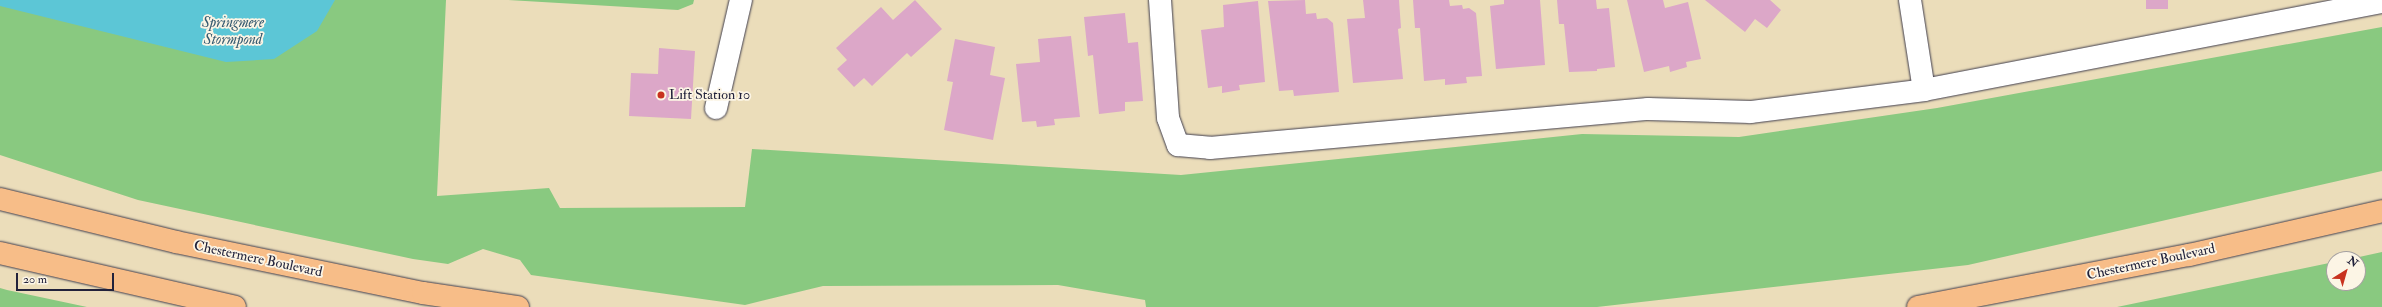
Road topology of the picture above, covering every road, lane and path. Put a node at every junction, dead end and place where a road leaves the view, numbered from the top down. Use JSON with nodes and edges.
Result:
{"nodes":[{"id":1,"x":741,"y":0,"type":"edge"},
{"id":2,"x":1160,"y":0,"type":"edge"},
{"id":3,"x":1910,"y":0,"type":"edge"},
{"id":4,"x":2372,"y":2,"type":"edge"},
{"id":5,"x":1924,"y":90,"type":"junction"},
{"id":6,"x":716,"y":108,"type":"dead end"},
{"id":7,"x":0,"y":199,"type":"edge"},
{"id":8,"x":2382,"y":210,"type":"edge"},
{"id":9,"x":0,"y":253,"type":"edge"},
{"id":10,"x":235,"y":307,"type":"edge"},
{"id":11,"x":518,"y":307,"type":"edge"},
{"id":12,"x":1918,"y":307,"type":"edge"}],
"edges":[{"from":1,"to":6,"type":"lane"},
{"from":2,"to":5,"type":"lane"},
{"from":3,"to":5,"type":"lane"},
{"from":4,"to":5,"type":"lane"},
{"from":7,"to":11,"type":"main road","name":"Chestermere Boulevard"},
{"from":8,"to":12,"type":"main road","name":"Chestermere Boulevard"},
{"from":9,"to":10,"type":"main road"}]}
